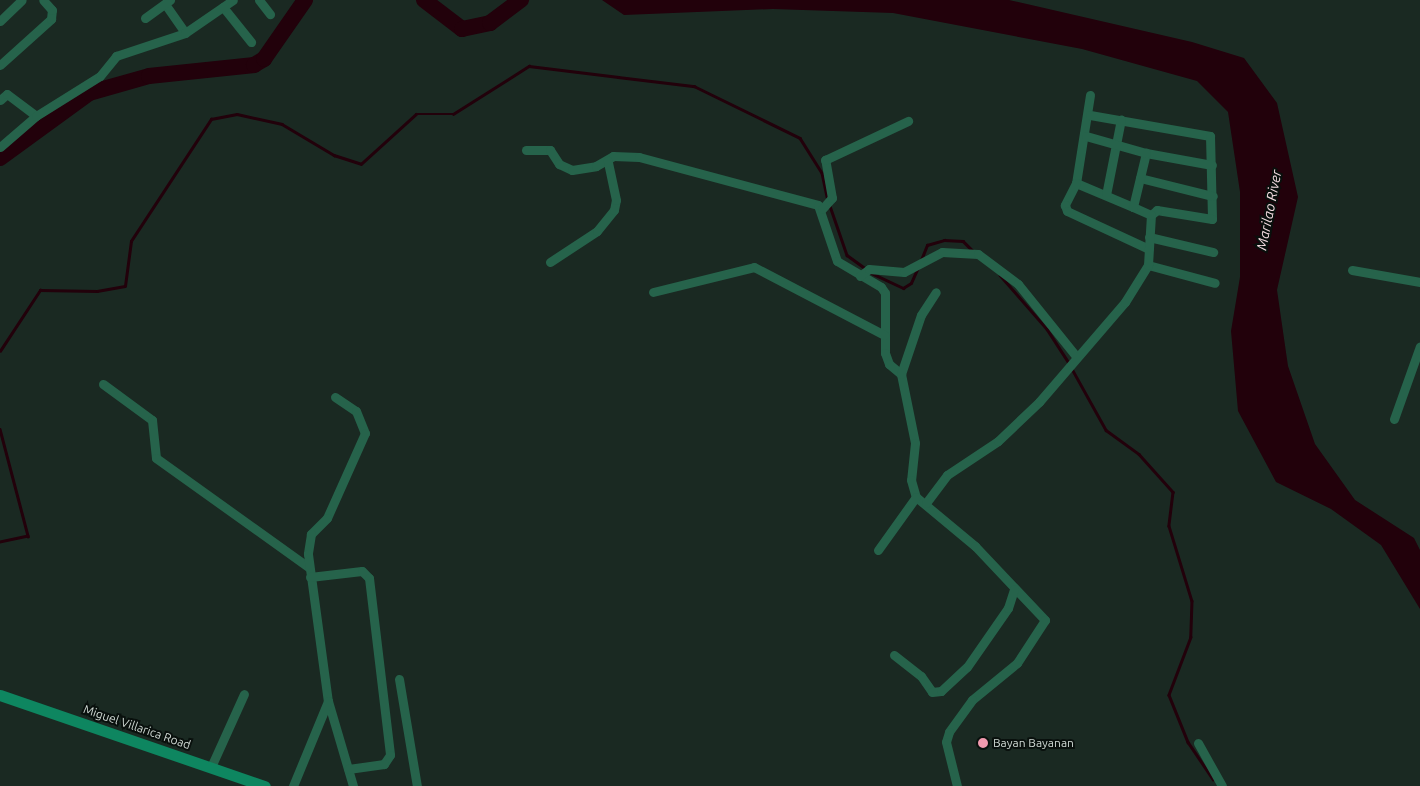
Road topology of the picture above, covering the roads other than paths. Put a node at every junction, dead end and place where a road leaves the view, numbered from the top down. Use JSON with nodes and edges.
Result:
{"nodes":[{"id":1,"x":22,"y":0,"type":"edge"},
{"id":2,"x":43,"y":0,"type":"edge"},
{"id":3,"x":233,"y":0,"type":"edge"},
{"id":4,"x":259,"y":0,"type":"edge"},
{"id":5,"x":168,"y":2,"type":"edge"},
{"id":6,"x":223,"y":7,"type":"junction"},
{"id":7,"x":270,"y":14,"type":"dead end"},
{"id":8,"x":144,"y":18,"type":"dead end"},
{"id":9,"x":0,"y":21,"type":"edge"},
{"id":10,"x":185,"y":33,"type":"junction"},
{"id":11,"x":251,"y":42,"type":"dead end"},
{"id":12,"x":0,"y":65,"type":"edge"},
{"id":13,"x":1090,"y":96,"type":"dead end"},
{"id":14,"x":0,"y":100,"type":"edge"},
{"id":15,"x":1090,"y":115,"type":"junction"},
{"id":16,"x":36,"y":116,"type":"junction"},
{"id":17,"x":1121,"y":119,"type":"junction"},
{"id":18,"x":908,"y":121,"type":"dead end"},
{"id":19,"x":1086,"y":136,"type":"junction"},
{"id":20,"x":1,"y":143,"type":"edge"},
{"id":21,"x":1115,"y":144,"type":"junction"},
{"id":22,"x":526,"y":150,"type":"dead end"},
{"id":23,"x":1146,"y":153,"type":"junction"},
{"id":24,"x":608,"y":162,"type":"junction"},
{"id":25,"x":1212,"y":165,"type":"junction"},
{"id":26,"x":1140,"y":178,"type":"junction"},
{"id":27,"x":1076,"y":184,"type":"junction"},
{"id":28,"x":1106,"y":195,"type":"junction"},
{"id":29,"x":1212,"y":196,"type":"junction"},
{"id":30,"x":1133,"y":207,"type":"junction"},
{"id":31,"x":822,"y":209,"type":"junction"},
{"id":32,"x":1150,"y":215,"type":"junction"},
{"id":33,"x":1149,"y":237,"type":"junction"},
{"id":34,"x":1149,"y":248,"type":"junction"},
{"id":35,"x":1213,"y":252,"type":"dead end"},
{"id":36,"x":550,"y":262,"type":"dead end"},
{"id":37,"x":1148,"y":264,"type":"junction"},
{"id":38,"x":1352,"y":270,"type":"dead end"},
{"id":39,"x":860,"y":276,"type":"junction"},
{"id":40,"x":1420,"y":282,"type":"edge"},
{"id":41,"x":1216,"y":283,"type":"dead end"},
{"id":42,"x":653,"y":292,"type":"dead end"},
{"id":43,"x":936,"y":292,"type":"dead end"},
{"id":44,"x":884,"y":335,"type":"junction"},
{"id":45,"x":1420,"y":346,"type":"edge"},
{"id":46,"x":1071,"y":361,"type":"junction"},
{"id":47,"x":901,"y":374,"type":"junction"},
{"id":48,"x":103,"y":384,"type":"dead end"},
{"id":49,"x":335,"y":397,"type":"dead end"},
{"id":50,"x":1394,"y":419,"type":"dead end"},
{"id":51,"x":916,"y":497,"type":"junction"},
{"id":52,"x":926,"y":503,"type":"junction"},
{"id":53,"x":878,"y":550,"type":"dead end"},
{"id":54,"x":309,"y":572,"type":"junction"},
{"id":55,"x":1014,"y":589,"type":"junction"},
{"id":56,"x":894,"y":655,"type":"dead end"},
{"id":57,"x":400,"y":679,"type":"dead end"},
{"id":58,"x":244,"y":694,"type":"dead end"},
{"id":59,"x":0,"y":695,"type":"edge"},
{"id":60,"x":328,"y":701,"type":"junction"},
{"id":61,"x":1198,"y":743,"type":"dead end"},
{"id":62,"x":212,"y":767,"type":"junction"},
{"id":63,"x":348,"y":769,"type":"junction"},
{"id":64,"x":260,"y":785,"type":"edge"},
{"id":65,"x":293,"y":786,"type":"edge"},
{"id":66,"x":353,"y":786,"type":"edge"},
{"id":67,"x":417,"y":786,"type":"edge"},
{"id":68,"x":957,"y":786,"type":"edge"},
{"id":69,"x":1222,"y":786,"type":"edge"}],
"edges":[{"from":1,"to":9,"type":"street"},
{"from":2,"to":12,"type":"street"},
{"from":3,"to":6,"type":"street"},
{"from":4,"to":7,"type":"street"},
{"from":5,"to":8,"type":"street"},
{"from":5,"to":10,"type":"street"},
{"from":6,"to":10,"type":"street"},
{"from":6,"to":11,"type":"street"},
{"from":10,"to":16,"type":"street"},
{"from":13,"to":15,"type":"street"},
{"from":14,"to":16,"type":"street"},
{"from":15,"to":17,"type":"street"},
{"from":15,"to":19,"type":"street"},
{"from":16,"to":20,"type":"street"},
{"from":17,"to":21,"type":"street"},
{"from":17,"to":25,"type":"street"},
{"from":18,"to":31,"type":"street"},
{"from":19,"to":21,"type":"street"},
{"from":19,"to":27,"type":"street"},
{"from":21,"to":23,"type":"street"},
{"from":21,"to":28,"type":"street"},
{"from":22,"to":24,"type":"street"},
{"from":23,"to":25,"type":"street"},
{"from":23,"to":26,"type":"street"},
{"from":24,"to":31,"type":"street"},
{"from":24,"to":36,"type":"street"},
{"from":25,"to":29,"type":"street"},
{"from":26,"to":29,"type":"street"},
{"from":26,"to":30,"type":"street"},
{"from":27,"to":28,"type":"street"},
{"from":27,"to":34,"type":"street"},
{"from":28,"to":30,"type":"street"},
{"from":29,"to":32,"type":"street"},
{"from":30,"to":32,"type":"street"},
{"from":31,"to":39,"type":"street"},
{"from":32,"to":33,"type":"street"},
{"from":33,"to":34,"type":"street"},
{"from":33,"to":35,"type":"street"},
{"from":34,"to":37,"type":"street"},
{"from":37,"to":41,"type":"street"},
{"from":37,"to":46,"type":"street"},
{"from":38,"to":40,"type":"street"},
{"from":39,"to":44,"type":"street"},
{"from":39,"to":46,"type":"street"},
{"from":42,"to":44,"type":"street"},
{"from":43,"to":47,"type":"street"},
{"from":44,"to":47,"type":"street"},
{"from":45,"to":50,"type":"street"},
{"from":46,"to":52,"type":"street"},
{"from":47,"to":51,"type":"street"},
{"from":48,"to":54,"type":"street"},
{"from":49,"to":54,"type":"street"},
{"from":51,"to":52,"type":"street"},
{"from":51,"to":53,"type":"street"},
{"from":52,"to":55,"type":"street"},
{"from":54,"to":60,"type":"street"},
{"from":54,"to":63,"type":"street"},
{"from":55,"to":56,"type":"street"},
{"from":55,"to":68,"type":"street"},
{"from":57,"to":67,"type":"street"},
{"from":58,"to":62,"type":"street"},
{"from":59,"to":62,"type":"main road","name":"Miguel Villarica Road"},
{"from":60,"to":63,"type":"street"},
{"from":60,"to":65,"type":"street"},
{"from":61,"to":69,"type":"street"},
{"from":62,"to":64,"type":"main road","name":"Miguel Villarica Road"},
{"from":63,"to":66,"type":"street"}]}
